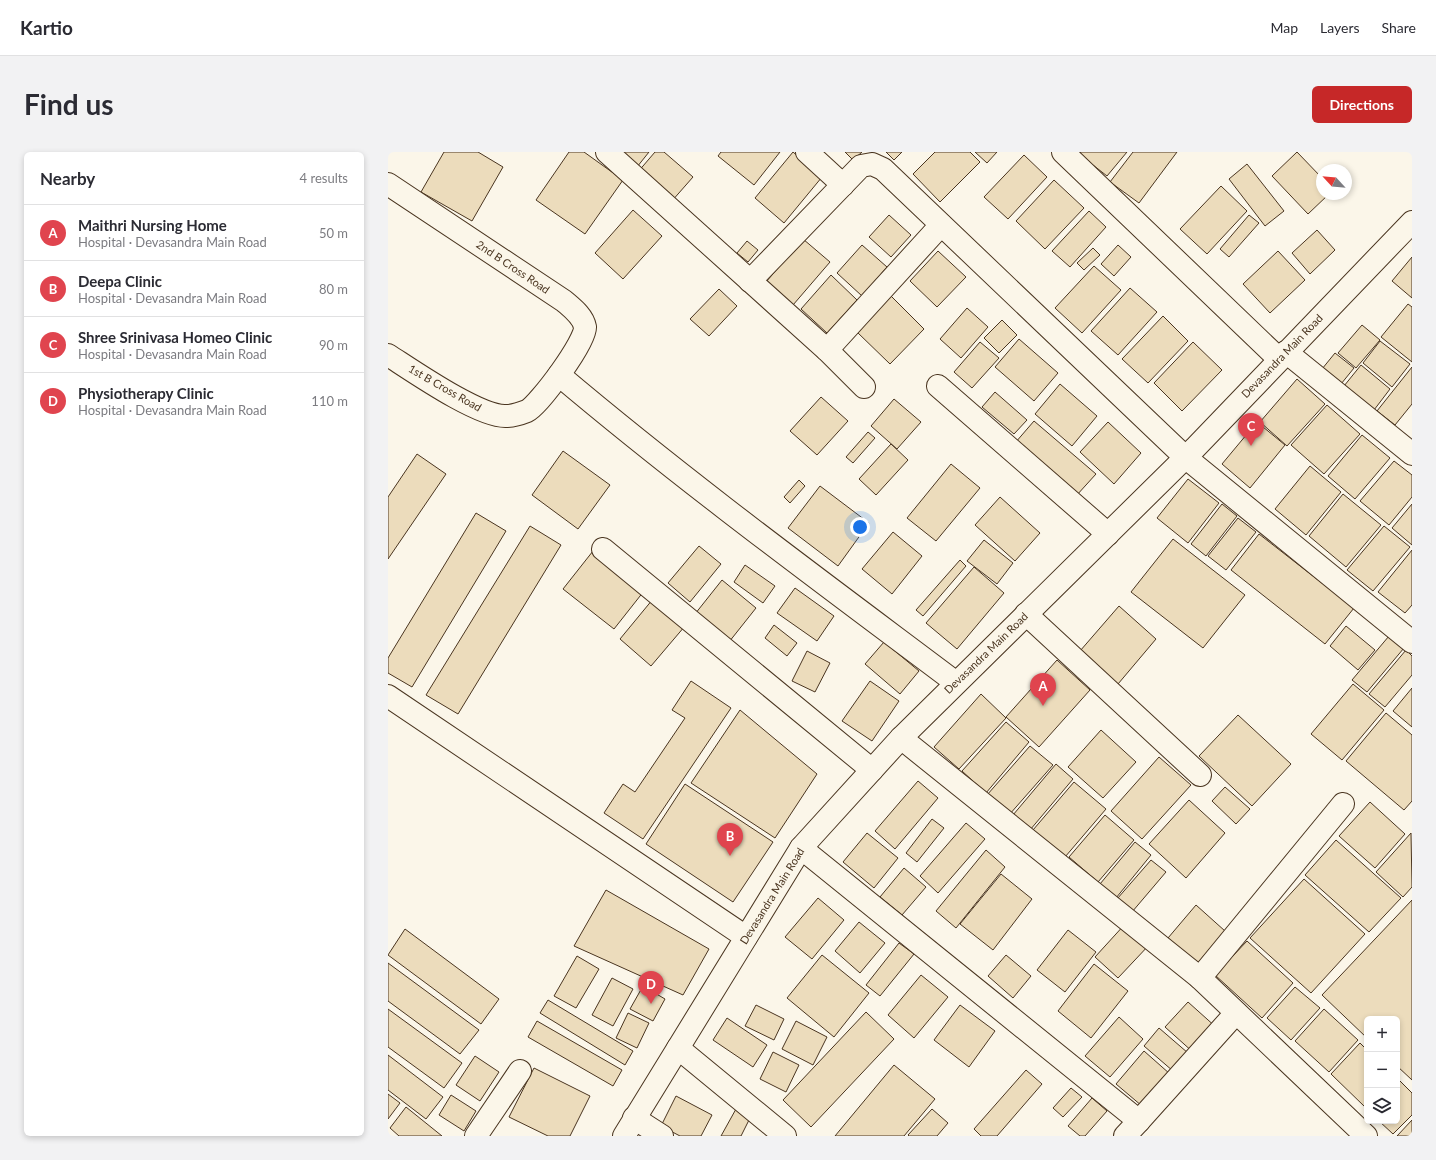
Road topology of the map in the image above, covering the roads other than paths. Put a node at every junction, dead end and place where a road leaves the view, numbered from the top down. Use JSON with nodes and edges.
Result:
{"nodes":[{"id":1,"x":607,"y":152,"type":"edge"},
{"id":2,"x":807,"y":152,"type":"edge"},
{"id":3,"x":1063,"y":152,"type":"edge"},
{"id":4,"x":388,"y":184,"type":"edge"},
{"id":5,"x":843,"y":185,"type":"junction"},
{"id":6,"x":1412,"y":222,"type":"edge"},
{"id":7,"x":941,"y":225,"type":"junction"},
{"id":8,"x":750,"y":281,"type":"junction"},
{"id":9,"x":827,"y":350,"type":"junction"},
{"id":10,"x":388,"y":355,"type":"edge"},
{"id":11,"x":1282,"y":355,"type":"junction"},
{"id":12,"x":560,"y":375,"type":"junction"},
{"id":13,"x":938,"y":386,"type":"dead end"},
{"id":14,"x":864,"y":387,"type":"dead end"},
{"id":15,"x":1412,"y":454,"type":"edge"},
{"id":16,"x":1185,"y":457,"type":"junction"},
{"id":17,"x":1108,"y":534,"type":"junction"},
{"id":18,"x":603,"y":549,"type":"dead end"},
{"id":19,"x":1026,"y":614,"type":"junction"},
{"id":20,"x":1412,"y":642,"type":"edge"},
{"id":21,"x":955,"y":682,"type":"junction"},
{"id":22,"x":388,"y":696,"type":"edge"},
{"id":23,"x":901,"y":738,"type":"junction"},
{"id":24,"x":872,"y":770,"type":"junction"},
{"id":25,"x":1200,"y":775,"type":"dead end"},
{"id":26,"x":1343,"y":804,"type":"dead end"},
{"id":27,"x":801,"y":848,"type":"junction"},
{"id":28,"x":746,"y":938,"type":"junction"},
{"id":29,"x":1200,"y":978,"type":"junction"},
{"id":30,"x":1236,"y":1013,"type":"junction"},
{"id":31,"x":678,"y":1048,"type":"junction"},
{"id":32,"x":520,"y":1071,"type":"dead end"},
{"id":33,"x":629,"y":1127,"type":"edge"},
{"id":34,"x":1132,"y":1128,"type":"edge"},
{"id":35,"x":476,"y":1136,"type":"edge"},
{"id":36,"x":662,"y":1136,"type":"edge"},
{"id":37,"x":785,"y":1136,"type":"edge"},
{"id":38,"x":1366,"y":1136,"type":"edge"}],
"edges":[{"from":1,"to":8,"type":"street"},
{"from":2,"to":5,"type":"street"},
{"from":3,"to":11,"type":"street"},
{"from":4,"to":12,"type":"street","name":"2nd B Cross Road"},
{"from":5,"to":7,"type":"street"},
{"from":5,"to":8,"type":"street"},
{"from":6,"to":11,"type":"street","name":"Devasandra Main Road"},
{"from":7,"to":9,"type":"street"},
{"from":7,"to":16,"type":"street"},
{"from":8,"to":9,"type":"street"},
{"from":9,"to":14,"type":"street"},
{"from":10,"to":12,"type":"street","name":"1st B Cross Road"},
{"from":11,"to":15,"type":"street"},
{"from":11,"to":16,"type":"street","name":"Devasandra Main Road"},
{"from":12,"to":21,"type":"street"},
{"from":13,"to":17,"type":"street"},
{"from":16,"to":17,"type":"street","name":"Devasandra Main Road"},
{"from":16,"to":20,"type":"street"},
{"from":17,"to":19,"type":"street","name":"Devasandra Main Road"},
{"from":18,"to":24,"type":"street"},
{"from":19,"to":21,"type":"street","name":"Devasandra Main Road"},
{"from":19,"to":25,"type":"street"},
{"from":21,"to":23,"type":"street","name":"Devasandra Main Road"},
{"from":22,"to":28,"type":"street"},
{"from":23,"to":24,"type":"street","name":"Devasandra Main Road"},
{"from":23,"to":29,"type":"street"},
{"from":24,"to":27,"type":"street","name":"Devasandra Main Road"},
{"from":26,"to":29,"type":"street"},
{"from":27,"to":28,"type":"street","name":"Devasandra Main Road"},
{"from":27,"to":34,"type":"street"},
{"from":28,"to":31,"type":"street","name":"Devasandra Main Road"},
{"from":29,"to":30,"type":"street"},
{"from":30,"to":34,"type":"street"},
{"from":30,"to":38,"type":"street"},
{"from":31,"to":33,"type":"street","name":"Devasandra Main Road"},
{"from":31,"to":37,"type":"street"},
{"from":32,"to":35,"type":"street"},
{"from":33,"to":36,"type":"street"}]}
